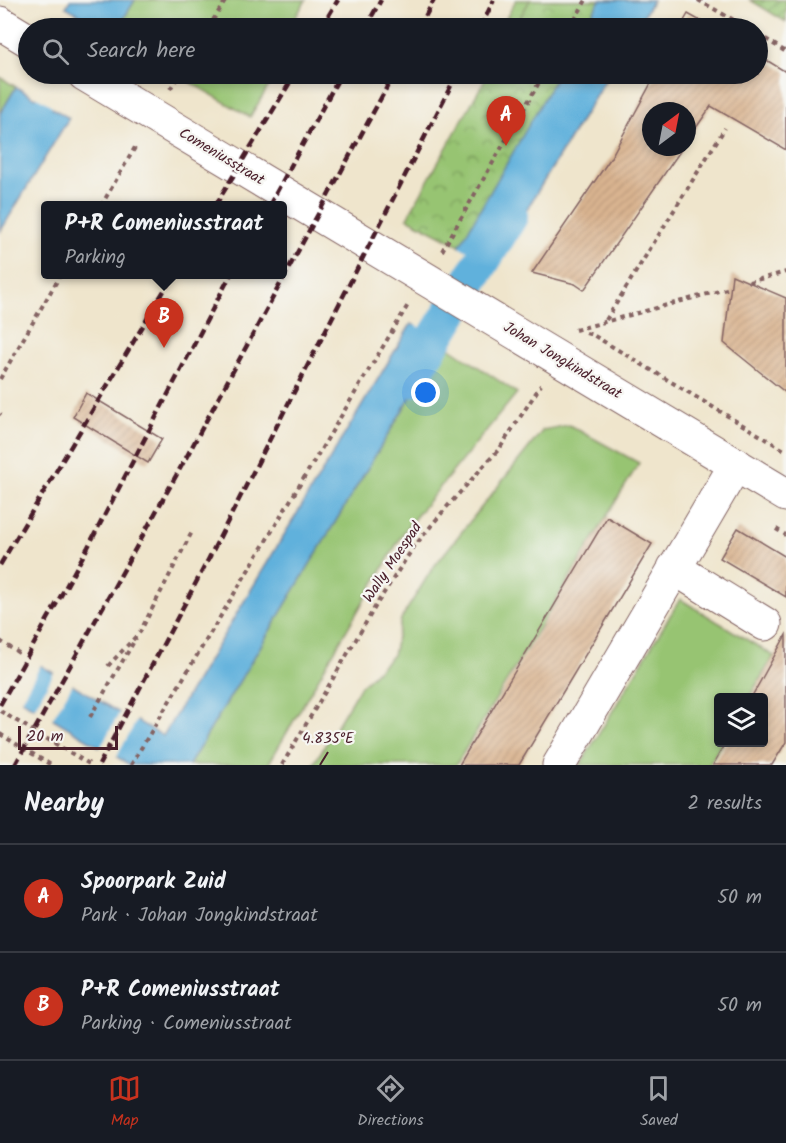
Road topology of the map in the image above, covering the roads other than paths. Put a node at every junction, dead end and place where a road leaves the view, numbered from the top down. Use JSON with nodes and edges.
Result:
{"nodes":[{"id":1,"x":101,"y":84,"type":"edge"},
{"id":2,"x":390,"y":256,"type":"joint"},
{"id":3,"x":736,"y":464,"type":"junction"},
{"id":4,"x":786,"y":495,"type":"edge"},
{"id":5,"x":674,"y":568,"type":"junction"},
{"id":6,"x":765,"y":624,"type":"dead end"},
{"id":7,"x":559,"y":765,"type":"edge"}],
"edges":[{"from":1,"to":2,"type":"street","name":"Comeniusstraat"},
{"from":2,"to":3,"type":"street","name":"Johan Jongkindstraat"},
{"from":3,"to":4,"type":"street","name":"Johan Jongkindstraat"},
{"from":3,"to":5,"type":"street"},
{"from":5,"to":6,"type":"street"},
{"from":5,"to":7,"type":"street"}]}
